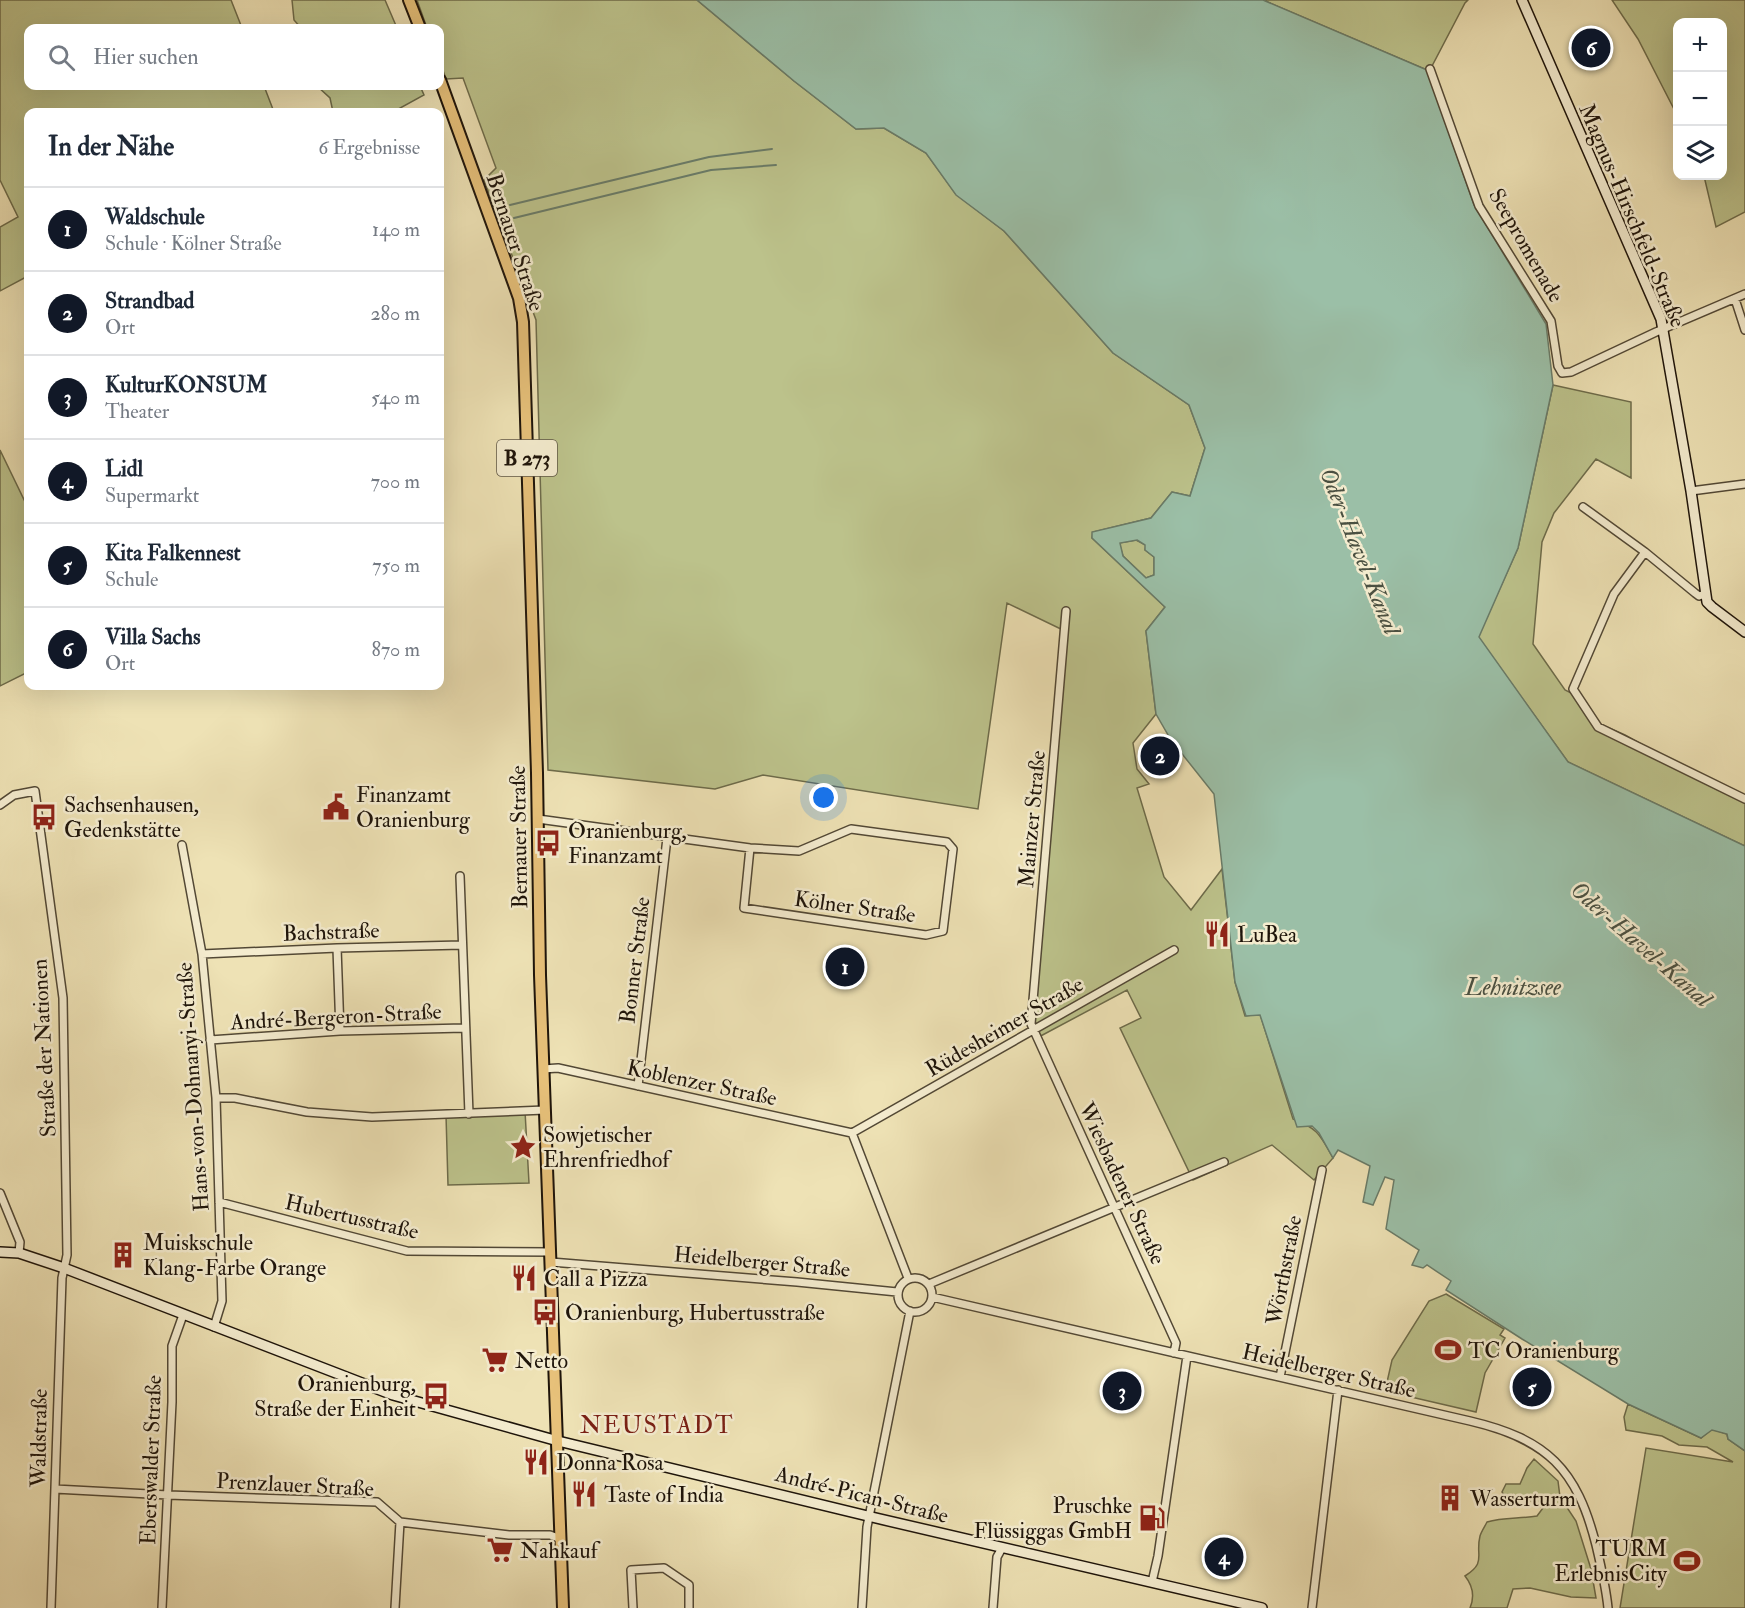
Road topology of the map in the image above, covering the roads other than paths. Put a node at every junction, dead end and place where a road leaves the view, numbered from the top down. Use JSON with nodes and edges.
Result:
{"nodes":[{"id":1,"x":409,"y":0,"type":"edge"},
{"id":2,"x":1522,"y":0,"type":"edge"},
{"id":3,"x":418,"y":24,"type":"edge"},
{"id":4,"x":1430,"y":69,"type":"dead end"},
{"id":5,"x":444,"y":90,"type":"edge"},
{"id":6,"x":1745,"y":294,"type":"edge"},
{"id":7,"x":1735,"y":299,"type":"junction"},
{"id":8,"x":1664,"y":328,"type":"junction"},
{"id":9,"x":1745,"y":330,"type":"edge"},
{"id":10,"x":1745,"y":484,"type":"edge"},
{"id":11,"x":1691,"y":491,"type":"junction"},
{"id":12,"x":1583,"y":507,"type":"dead end"},
{"id":13,"x":1645,"y":552,"type":"junction"},
{"id":14,"x":1705,"y":594,"type":"junction"},
{"id":15,"x":1066,"y":611,"type":"dead end"},
{"id":16,"x":1745,"y":632,"type":"edge"},
{"id":17,"x":1745,"y":799,"type":"edge"},
{"id":18,"x":0,"y":805,"type":"edge"},
{"id":19,"x":538,"y":819,"type":"junction"},
{"id":20,"x":667,"y":838,"type":"junction"},
{"id":21,"x":182,"y":845,"type":"dead end"},
{"id":22,"x":750,"y":848,"type":"junction"},
{"id":23,"x":460,"y":876,"type":"dead end"},
{"id":24,"x":462,"y":945,"type":"junction"},
{"id":25,"x":337,"y":948,"type":"junction"},
{"id":26,"x":1174,"y":950,"type":"dead end"},
{"id":27,"x":202,"y":954,"type":"junction"},
{"id":28,"x":464,"y":1028,"type":"junction"},
{"id":29,"x":1033,"y":1030,"type":"junction"},
{"id":30,"x":340,"y":1031,"type":"junction"},
{"id":31,"x":210,"y":1040,"type":"junction"},
{"id":32,"x":543,"y":1069,"type":"junction"},
{"id":33,"x":638,"y":1086,"type":"junction"},
{"id":34,"x":216,"y":1098,"type":"junction"},
{"id":35,"x":545,"y":1110,"type":"junction"},
{"id":36,"x":469,"y":1114,"type":"junction"},
{"id":37,"x":852,"y":1133,"type":"junction"},
{"id":38,"x":1224,"y":1162,"type":"dead end"},
{"id":39,"x":1322,"y":1170,"type":"dead end"},
{"id":40,"x":0,"y":1193,"type":"edge"},
{"id":41,"x":219,"y":1202,"type":"junction"},
{"id":42,"x":1114,"y":1208,"type":"junction"},
{"id":43,"x":0,"y":1252,"type":"edge"},
{"id":44,"x":19,"y":1253,"type":"junction"},
{"id":45,"x":551,"y":1257,"type":"junction"},
{"id":46,"x":64,"y":1268,"type":"junction"},
{"id":47,"x":909,"y":1278,"type":"junction"},
{"id":48,"x":929,"y":1284,"type":"junction"},
{"id":49,"x":897,"y":1292,"type":"junction"},
{"id":50,"x":932,"y":1297,"type":"junction"},
{"id":51,"x":910,"y":1311,"type":"junction"},
{"id":52,"x":183,"y":1315,"type":"junction"},
{"id":53,"x":214,"y":1327,"type":"junction"},
{"id":54,"x":1174,"y":1353,"type":"junction"},
{"id":55,"x":1187,"y":1356,"type":"junction"},
{"id":56,"x":1280,"y":1377,"type":"junction"},
{"id":57,"x":1338,"y":1390,"type":"junction"},
{"id":58,"x":558,"y":1441,"type":"junction"},
{"id":59,"x":55,"y":1489,"type":"junction"},
{"id":60,"x":168,"y":1495,"type":"junction"},
{"id":61,"x":869,"y":1516,"type":"junction"},
{"id":62,"x":400,"y":1522,"type":"junction"},
{"id":63,"x":561,"y":1539,"type":"junction"},
{"id":64,"x":1002,"y":1548,"type":"junction"},
{"id":65,"x":1152,"y":1582,"type":"junction"},
{"id":66,"x":51,"y":1608,"type":"edge"},
{"id":67,"x":162,"y":1608,"type":"edge"},
{"id":68,"x":395,"y":1608,"type":"edge"},
{"id":69,"x":563,"y":1608,"type":"edge"},
{"id":70,"x":633,"y":1608,"type":"edge"},
{"id":71,"x":689,"y":1608,"type":"edge"},
{"id":72,"x":862,"y":1608,"type":"edge"},
{"id":73,"x":993,"y":1608,"type":"edge"},
{"id":74,"x":1262,"y":1608,"type":"edge"},
{"id":75,"x":1312,"y":1608,"type":"edge"},
{"id":76,"x":1608,"y":1608,"type":"edge"}],
"edges":[{"from":1,"to":3,"type":"main road"},
{"from":2,"to":8,"type":"street","name":"Magnus-Hirschfeld-Straße"},
{"from":4,"to":8,"type":"street","name":"Seepromenade"},
{"from":5,"to":19,"type":"main road","name":"Bernauer Straße","number":"B 273"},
{"from":6,"to":7,"type":"street"},
{"from":7,"to":8,"type":"street"},
{"from":7,"to":9,"type":"street"},
{"from":8,"to":11,"type":"street","name":"Magnus-Hirschfeld-Straße"},
{"from":10,"to":11,"type":"street"},
{"from":11,"to":14,"type":"street","name":"Magnus-Hirschfeld-Straße"},
{"from":12,"to":13,"type":"street"},
{"from":13,"to":14,"type":"street"},
{"from":13,"to":17,"type":"street"},
{"from":14,"to":16,"type":"street"},
{"from":15,"to":29,"type":"street","name":"Mainzer Straße"},
{"from":18,"to":46,"type":"street","name":"Straße der Nationen"},
{"from":19,"to":20,"type":"street","name":"Kölner Straße"},
{"from":19,"to":32,"type":"main road","name":"Bernauer Straße","number":"B 273"},
{"from":20,"to":22,"type":"street","name":"Kölner Straße"},
{"from":20,"to":33,"type":"street","name":"Bonner Straße"},
{"from":21,"to":27,"type":"street","name":"Hans-von-Dohnanyi-Straße"},
{"from":22,"to":22,"type":"street","name":"Kölner Straße"},
{"from":23,"to":24,"type":"street"},
{"from":24,"to":25,"type":"street","name":"Bachstraße"},
{"from":24,"to":28,"type":"street"},
{"from":25,"to":27,"type":"street","name":"Bachstraße"},
{"from":25,"to":30,"type":"street"},
{"from":26,"to":29,"type":"street","name":"Rüdesheimer Straße"},
{"from":27,"to":31,"type":"street","name":"Hans-von-Dohnanyi-Straße"},
{"from":28,"to":30,"type":"street","name":"André-Bergeron-Straße"},
{"from":28,"to":36,"type":"street"},
{"from":29,"to":37,"type":"street","name":"Rüdesheimer Straße"},
{"from":29,"to":42,"type":"street","name":"Wiesbadener Straße"},
{"from":30,"to":31,"type":"street","name":"André-Bergeron-Straße"},
{"from":31,"to":34,"type":"street","name":"Hans-von-Dohnanyi-Straße"},
{"from":32,"to":33,"type":"street","name":"Koblenzer Straße"},
{"from":32,"to":35,"type":"main road","name":"Bernauer Straße","number":"B 273"},
{"from":33,"to":37,"type":"street","name":"Koblenzer Straße"},
{"from":34,"to":36,"type":"street"},
{"from":34,"to":41,"type":"street","name":"Hans-von-Dohnanyi-Straße"},
{"from":35,"to":36,"type":"street"},
{"from":35,"to":45,"type":"main road","name":"Bernauer Straße","number":"B 273"},
{"from":37,"to":47,"type":"street"},
{"from":38,"to":42,"type":"street"},
{"from":39,"to":56,"type":"street","name":"Wörthstraße"},
{"from":40,"to":44,"type":"street"},
{"from":41,"to":45,"type":"street","name":"Hubertusstraße"},
{"from":41,"to":53,"type":"street","name":"Hans-von-Dohnanyi-Straße"},
{"from":42,"to":48,"type":"street"},
{"from":42,"to":54,"type":"street","name":"Wiesbadener Straße"},
{"from":43,"to":44,"type":"street","name":"André-Pican-Straße"},
{"from":44,"to":46,"type":"street","name":"André-Pican-Straße"},
{"from":45,"to":49,"type":"street","name":"Heidelberger Straße"},
{"from":45,"to":58,"type":"main road","name":"Bernauer Straße","number":"B 273"},
{"from":46,"to":52,"type":"street","name":"André-Pican-Straße"},
{"from":46,"to":59,"type":"street","name":"Waldstraße"},
{"from":47,"to":48,"type":"street"},
{"from":47,"to":49,"type":"street"},
{"from":48,"to":50,"type":"street"},
{"from":49,"to":51,"type":"street"},
{"from":50,"to":51,"type":"street"},
{"from":50,"to":54,"type":"street","name":"Heidelberger Straße"},
{"from":51,"to":61,"type":"street"},
{"from":52,"to":53,"type":"street","name":"André-Pican-Straße"},
{"from":52,"to":60,"type":"street","name":"Eberswalder Straße"},
{"from":53,"to":58,"type":"street","name":"André-Pican-Straße"},
{"from":54,"to":55,"type":"street","name":"Heidelberger Straße"},
{"from":55,"to":56,"type":"street","name":"Heidelberger Straße"},
{"from":55,"to":65,"type":"street"},
{"from":56,"to":57,"type":"street","name":"Heidelberger Straße"},
{"from":57,"to":75,"type":"street"},
{"from":57,"to":76,"type":"street","name":"Heidelberger Straße"},
{"from":58,"to":61,"type":"street","name":"André-Pican-Straße"},
{"from":58,"to":63,"type":"main road","name":"Bernauer Straße","number":"B 273"},
{"from":59,"to":60,"type":"street","name":"Prenzlauer Straße"},
{"from":59,"to":66,"type":"street","name":"Waldstraße"},
{"from":60,"to":62,"type":"street","name":"Prenzlauer Straße"},
{"from":60,"to":67,"type":"street","name":"Eberswalder Straße"},
{"from":61,"to":64,"type":"street","name":"André-Pican-Straße"},
{"from":61,"to":72,"type":"street"},
{"from":62,"to":63,"type":"street"},
{"from":62,"to":68,"type":"street"},
{"from":63,"to":69,"type":"main road","name":"Bernauer Straße","number":"B 273"},
{"from":64,"to":65,"type":"street","name":"André-Pican-Straße"},
{"from":64,"to":73,"type":"street"},
{"from":65,"to":74,"type":"street","name":"André-Pican-Straße"},
{"from":70,"to":71,"type":"street"}]}
